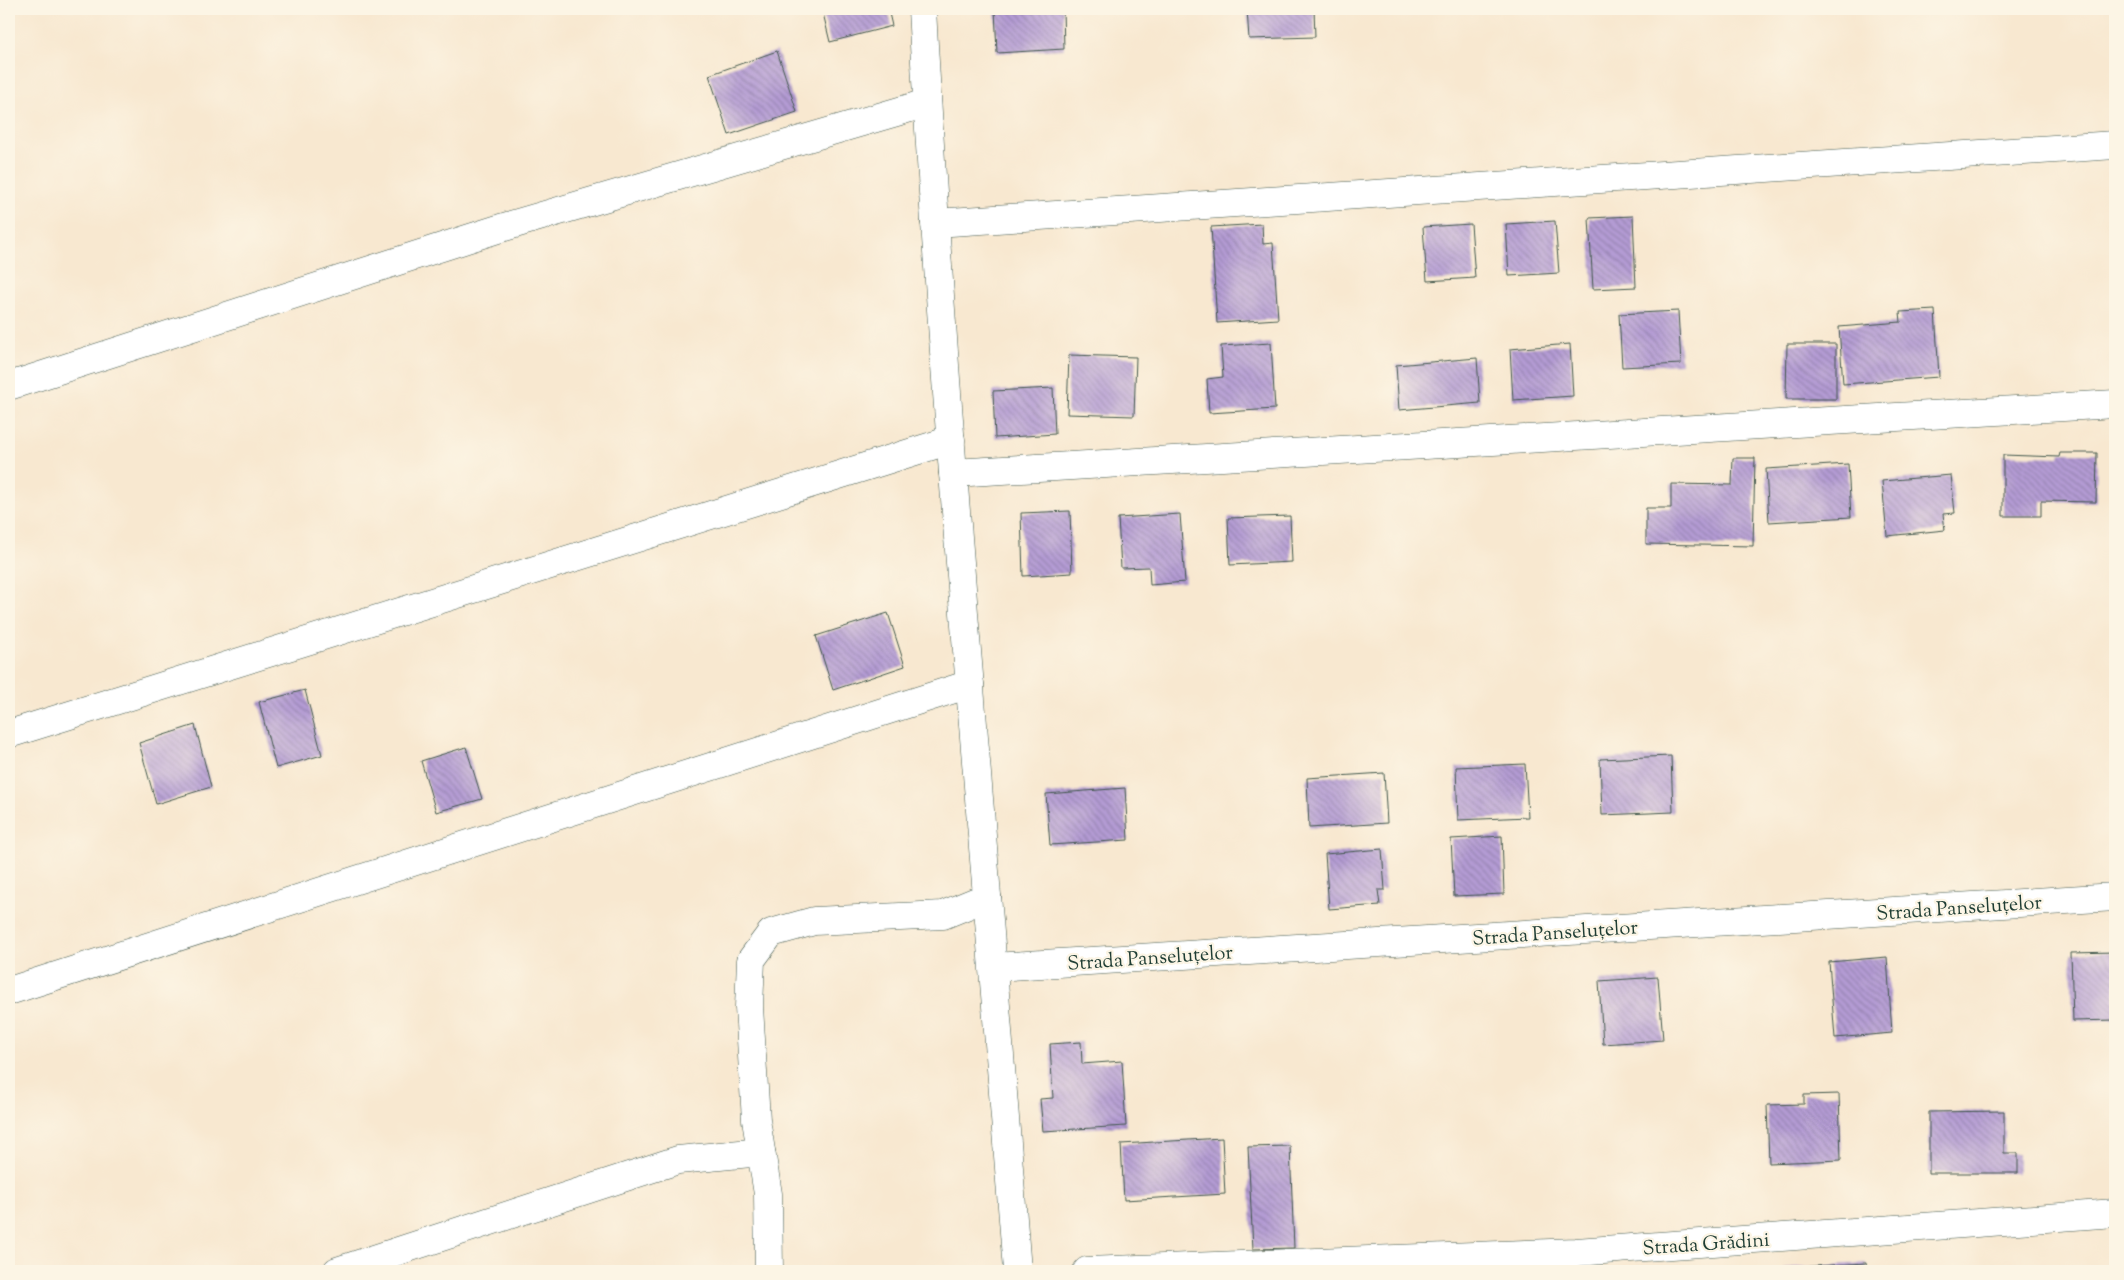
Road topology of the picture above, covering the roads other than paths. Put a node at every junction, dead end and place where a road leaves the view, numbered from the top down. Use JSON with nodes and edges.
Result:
{"nodes":[{"id":1,"x":922,"y":9,"type":"edge"},
{"id":2,"x":927,"y":102,"type":"junction"},
{"id":3,"x":2115,"y":145,"type":"edge"},
{"id":4,"x":935,"y":223,"type":"junction"},
{"id":5,"x":9,"y":386,"type":"edge"},
{"id":6,"x":2115,"y":404,"type":"edge"},
{"id":7,"x":951,"y":440,"type":"junction"},
{"id":8,"x":953,"y":473,"type":"junction"},
{"id":9,"x":970,"y":684,"type":"junction"},
{"id":10,"x":9,"y":734,"type":"edge"},
{"id":11,"x":986,"y":897,"type":"junction"},
{"id":12,"x":2115,"y":897,"type":"edge"},
{"id":13,"x":994,"y":967,"type":"junction"},
{"id":14,"x":9,"y":991,"type":"edge"},
{"id":15,"x":762,"y":1152,"type":"junction"},
{"id":16,"x":2115,"y":1213,"type":"edge"},
{"id":17,"x":337,"y":1271,"type":"edge"},
{"id":18,"x":769,"y":1271,"type":"edge"},
{"id":19,"x":1016,"y":1271,"type":"edge"},
{"id":20,"x":1087,"y":1271,"type":"edge"}],
"edges":[{"from":1,"to":2,"type":"street"},
{"from":2,"to":4,"type":"street"},
{"from":2,"to":5,"type":"street"},
{"from":3,"to":4,"type":"street"},
{"from":4,"to":7,"type":"street"},
{"from":6,"to":8,"type":"street"},
{"from":7,"to":8,"type":"street"},
{"from":7,"to":10,"type":"street"},
{"from":8,"to":9,"type":"street"},
{"from":9,"to":11,"type":"street"},
{"from":9,"to":14,"type":"street"},
{"from":11,"to":13,"type":"street"},
{"from":11,"to":15,"type":"street"},
{"from":12,"to":13,"type":"street","name":"Strada Panseluțelor"},
{"from":13,"to":19,"type":"street"},
{"from":15,"to":17,"type":"street"},
{"from":15,"to":18,"type":"street"},
{"from":16,"to":20,"type":"street","name":"Strada Grădini"}]}
